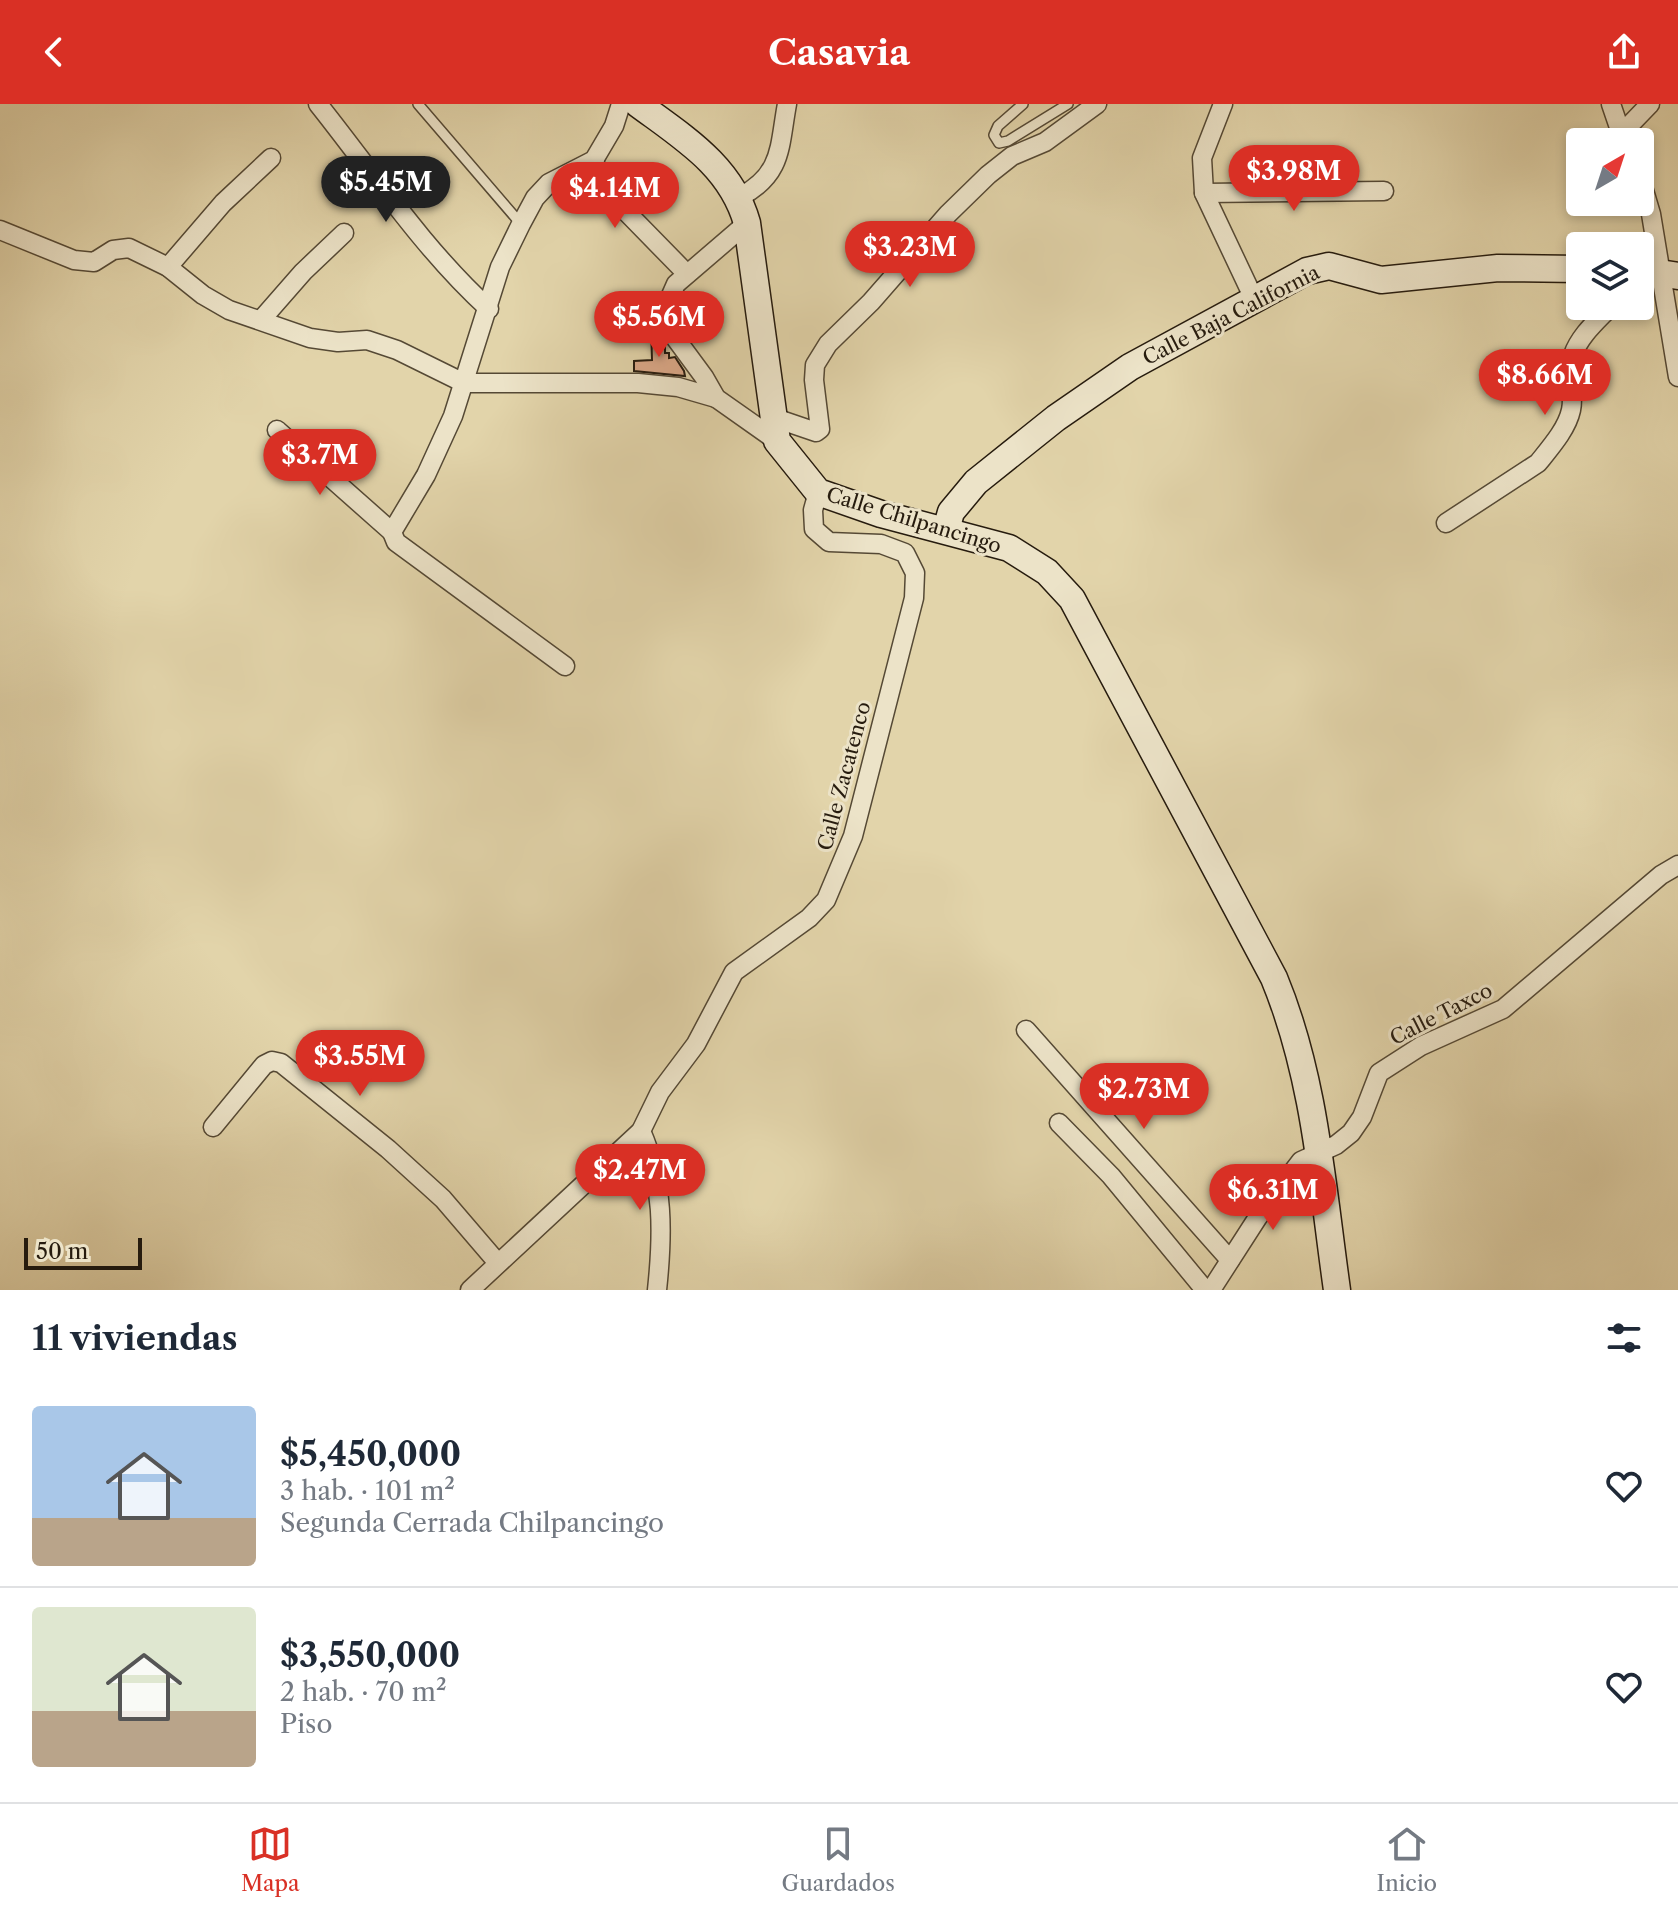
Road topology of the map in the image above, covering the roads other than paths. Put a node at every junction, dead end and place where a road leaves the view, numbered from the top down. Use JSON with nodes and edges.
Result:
{"nodes":[{"id":1,"x":318,"y":104,"type":"edge"},
{"id":2,"x":418,"y":104,"type":"edge"},
{"id":3,"x":621,"y":104,"type":"edge"},
{"id":4,"x":638,"y":104,"type":"edge"},
{"id":5,"x":787,"y":104,"type":"edge"},
{"id":6,"x":1023,"y":104,"type":"edge"},
{"id":7,"x":1068,"y":104,"type":"edge"},
{"id":8,"x":1097,"y":104,"type":"edge"},
{"id":9,"x":1223,"y":104,"type":"edge"},
{"id":10,"x":1611,"y":104,"type":"edge"},
{"id":11,"x":1650,"y":104,"type":"edge"},
{"id":12,"x":1619,"y":128,"type":"edge"},
{"id":13,"x":1630,"y":128,"type":"edge"},
{"id":14,"x":271,"y":158,"type":"dead end"},
{"id":15,"x":594,"y":160,"type":"junction"},
{"id":16,"x":1384,"y":191,"type":"dead end"},
{"id":17,"x":1204,"y":193,"type":"junction"},
{"id":18,"x":740,"y":197,"type":"junction"},
{"id":19,"x":747,"y":223,"type":"junction"},
{"id":20,"x":521,"y":224,"type":"junction"},
{"id":21,"x":0,"y":230,"type":"edge"},
{"id":22,"x":344,"y":233,"type":"dead end"},
{"id":23,"x":168,"y":267,"type":"junction"},
{"id":24,"x":1566,"y":269,"type":"edge"},
{"id":25,"x":687,"y":274,"type":"junction"},
{"id":26,"x":1654,"y":277,"type":"edge"},
{"id":27,"x":1255,"y":301,"type":"junction"},
{"id":28,"x":489,"y":309,"type":"junction"},
{"id":29,"x":261,"y":320,"type":"junction"},
{"id":30,"x":1598,"y":320,"type":"edge"},
{"id":31,"x":1678,"y":377,"type":"edge"},
{"id":32,"x":464,"y":383,"type":"junction"},
{"id":33,"x":716,"y":398,"type":"junction"},
{"id":34,"x":774,"y":429,"type":"junction"},
{"id":35,"x":277,"y":430,"type":"dead end"},
{"id":36,"x":818,"y":492,"type":"junction"},
{"id":37,"x":1446,"y":523,"type":"dead end"},
{"id":38,"x":946,"y":530,"type":"junction"},
{"id":39,"x":392,"y":532,"type":"junction"},
{"id":40,"x":565,"y":666,"type":"dead end"},
{"id":41,"x":1678,"y":865,"type":"edge"},
{"id":42,"x":1026,"y":1030,"type":"dead end"},
{"id":43,"x":1059,"y":1123,"type":"dead end"},
{"id":44,"x":213,"y":1127,"type":"dead end"},
{"id":45,"x":641,"y":1131,"type":"junction"},
{"id":46,"x":1318,"y":1153,"type":"junction"},
{"id":47,"x":1230,"y":1260,"type":"junction"},
{"id":48,"x":497,"y":1262,"type":"junction"},
{"id":49,"x":470,"y":1290,"type":"edge"},
{"id":50,"x":657,"y":1290,"type":"edge"},
{"id":51,"x":1205,"y":1290,"type":"edge"},
{"id":52,"x":1211,"y":1290,"type":"edge"},
{"id":53,"x":1337,"y":1290,"type":"edge"}],
"edges":[{"from":1,"to":28,"type":"street"},
{"from":2,"to":20,"type":"lane"},
{"from":3,"to":15,"type":"street"},
{"from":4,"to":18,"type":"street"},
{"from":5,"to":18,"type":"street"},
{"from":6,"to":7,"type":"lane"},
{"from":8,"to":34,"type":"street"},
{"from":9,"to":17,"type":"street"},
{"from":10,"to":12,"type":"street"},
{"from":11,"to":13,"type":"street"},
{"from":14,"to":23,"type":"street"},
{"from":15,"to":20,"type":"street"},
{"from":15,"to":25,"type":"street"},
{"from":16,"to":17,"type":"street"},
{"from":17,"to":27,"type":"street"},
{"from":18,"to":19,"type":"street"},
{"from":19,"to":25,"type":"street"},
{"from":19,"to":34,"type":"street"},
{"from":20,"to":28,"type":"street"},
{"from":21,"to":23,"type":"street"},
{"from":22,"to":29,"type":"street"},
{"from":23,"to":29,"type":"street"},
{"from":24,"to":27,"type":"street","name":"Calle Baja California"},
{"from":25,"to":33,"type":"street"},
{"from":26,"to":31,"type":"street"},
{"from":27,"to":38,"type":"street","name":"Calle Baja California"},
{"from":28,"to":32,"type":"street"},
{"from":29,"to":32,"type":"street"},
{"from":30,"to":37,"type":"street"},
{"from":32,"to":33,"type":"street"},
{"from":32,"to":39,"type":"street"},
{"from":33,"to":34,"type":"street"},
{"from":34,"to":36,"type":"street","name":"Calle Chilpancingo"},
{"from":35,"to":39,"type":"street"},
{"from":36,"to":38,"type":"street","name":"Calle Chilpancingo"},
{"from":36,"to":45,"type":"street","name":"Calle Zacatenco"},
{"from":38,"to":46,"type":"street","name":"Calle Chilpancingo"},
{"from":39,"to":40,"type":"street"},
{"from":41,"to":46,"type":"street","name":"Calle Taxco"},
{"from":42,"to":47,"type":"street"},
{"from":43,"to":51,"type":"street"},
{"from":44,"to":48,"type":"street"},
{"from":45,"to":48,"type":"street","name":"Calle Zacatenco"},
{"from":45,"to":50,"type":"street"},
{"from":46,"to":47,"type":"street","name":"Calle Taxco"},
{"from":46,"to":53,"type":"street","name":"Calle Chilpancingo"},
{"from":47,"to":52,"type":"street","name":"Calle Taxco"},
{"from":48,"to":49,"type":"street","name":"Calle Zacatenco"}]}
